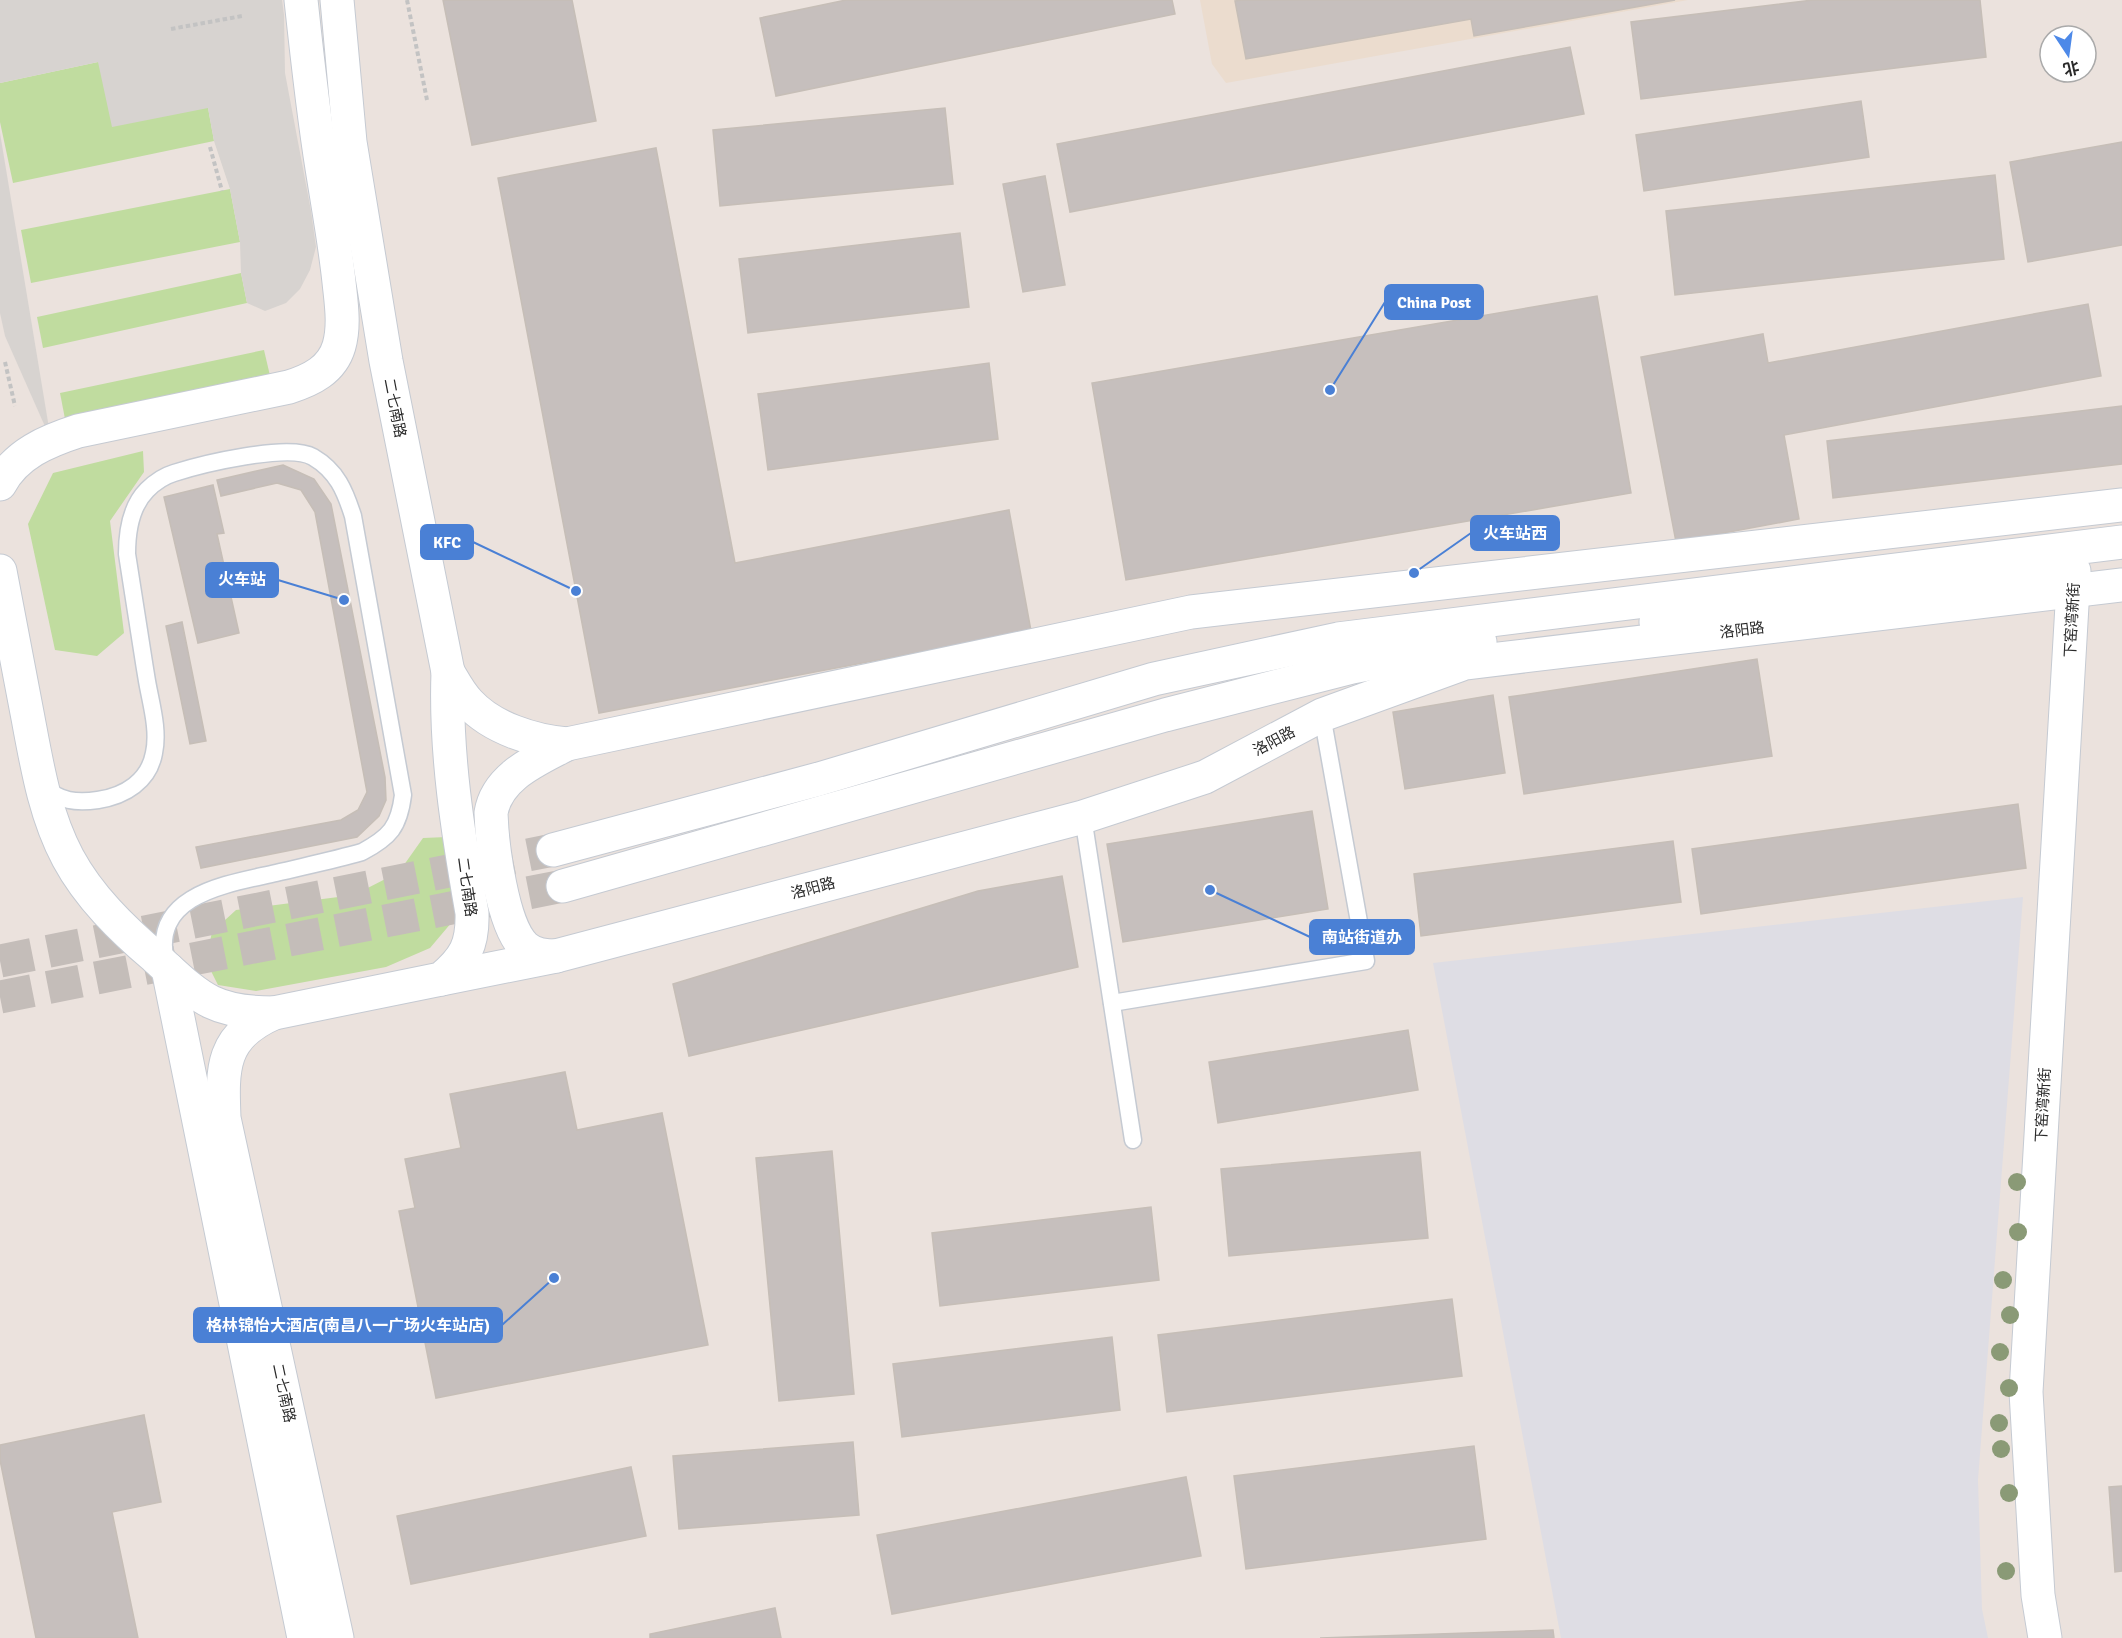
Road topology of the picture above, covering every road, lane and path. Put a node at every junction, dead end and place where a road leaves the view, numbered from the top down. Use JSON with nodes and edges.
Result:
{"nodes":[{"id":1,"x":302,"y":0,"type":"edge"},
{"id":2,"x":337,"y":0,"type":"edge"},
{"id":3,"x":407,"y":0,"type":"edge"},
{"id":4,"x":242,"y":16,"type":"dead end"},
{"id":5,"x":171,"y":29,"type":"dead end"},
{"id":6,"x":427,"y":100,"type":"dead end"},
{"id":7,"x":210,"y":147,"type":"dead end"},
{"id":8,"x":222,"y":191,"type":"dead end"},
{"id":9,"x":5,"y":362,"type":"dead end"},
{"id":10,"x":15,"y":406,"type":"dead end"},
{"id":11,"x":0,"y":484,"type":"edge"},
{"id":12,"x":2122,"y":505,"type":"edge"},
{"id":13,"x":2122,"y":542,"type":"edge"},
{"id":14,"x":2122,"y":565,"type":"edge"},
{"id":15,"x":0,"y":571,"type":"edge"},
{"id":16,"x":2074,"y":581,"type":"junction"},
{"id":17,"x":2122,"y":585,"type":"edge"},
{"id":18,"x":448,"y":672,"type":"junction"},
{"id":19,"x":1322,"y":715,"type":"junction"},
{"id":20,"x":567,"y":744,"type":"junction"},
{"id":21,"x":40,"y":779,"type":"junction"},
{"id":22,"x":1083,"y":817,"type":"junction"},
{"id":23,"x":553,"y":850,"type":"tunnel mouth"},
{"id":24,"x":563,"y":886,"type":"tunnel mouth"},
{"id":25,"x":556,"y":956,"type":"junction"},
{"id":26,"x":168,"y":969,"type":"junction"},
{"id":27,"x":441,"y":980,"type":"junction"},
{"id":28,"x":1112,"y":1003,"type":"junction"},
{"id":29,"x":274,"y":1013,"type":"junction"},
{"id":30,"x":1133,"y":1140,"type":"dead end"},
{"id":31,"x":304,"y":1638,"type":"edge"},
{"id":32,"x":338,"y":1638,"type":"edge"},
{"id":33,"x":2045,"y":1638,"type":"edge"}],
"edges":[{"from":1,"to":11,"type":"main road"},
{"from":2,"to":18,"type":"main road","name":"二七南路"},
{"from":3,"to":6,"type":"path"},
{"from":4,"to":5,"type":"path"},
{"from":7,"to":8,"type":"path"},
{"from":9,"to":10,"type":"path"},
{"from":12,"to":20,"type":"main road"},
{"from":13,"to":23,"type":"main road"},
{"from":14,"to":16,"type":"main road","name":"洛阳路"},
{"from":15,"to":21,"type":"main road"},
{"from":16,"to":17,"type":"main road","name":"洛阳路"},
{"from":16,"to":19,"type":"main road","name":"洛阳路"},
{"from":16,"to":24,"type":"main road","name":"洛阳路"},
{"from":16,"to":33,"type":"main road","name":"下窑湾新街"},
{"from":18,"to":20,"type":"main road"},
{"from":18,"to":27,"type":"main road","name":"二七南路"},
{"from":19,"to":22,"type":"main road","name":"洛阳路"},
{"from":19,"to":28,"type":"lane"},
{"from":20,"to":25,"type":"main road"},
{"from":21,"to":26,"type":"main road"},
{"from":21,"to":26,"type":"lane"},
{"from":22,"to":25,"type":"main road","name":"洛阳路"},
{"from":22,"to":28,"type":"lane"},
{"from":25,"to":27,"type":"main road","name":"洛阳路"},
{"from":26,"to":29,"type":"main road"},
{"from":26,"to":31,"type":"main road","name":"二七南路"},
{"from":27,"to":29,"type":"main road","name":"二七南路"},
{"from":28,"to":30,"type":"lane"},
{"from":29,"to":32,"type":"main road","name":"二七南路"}]}
